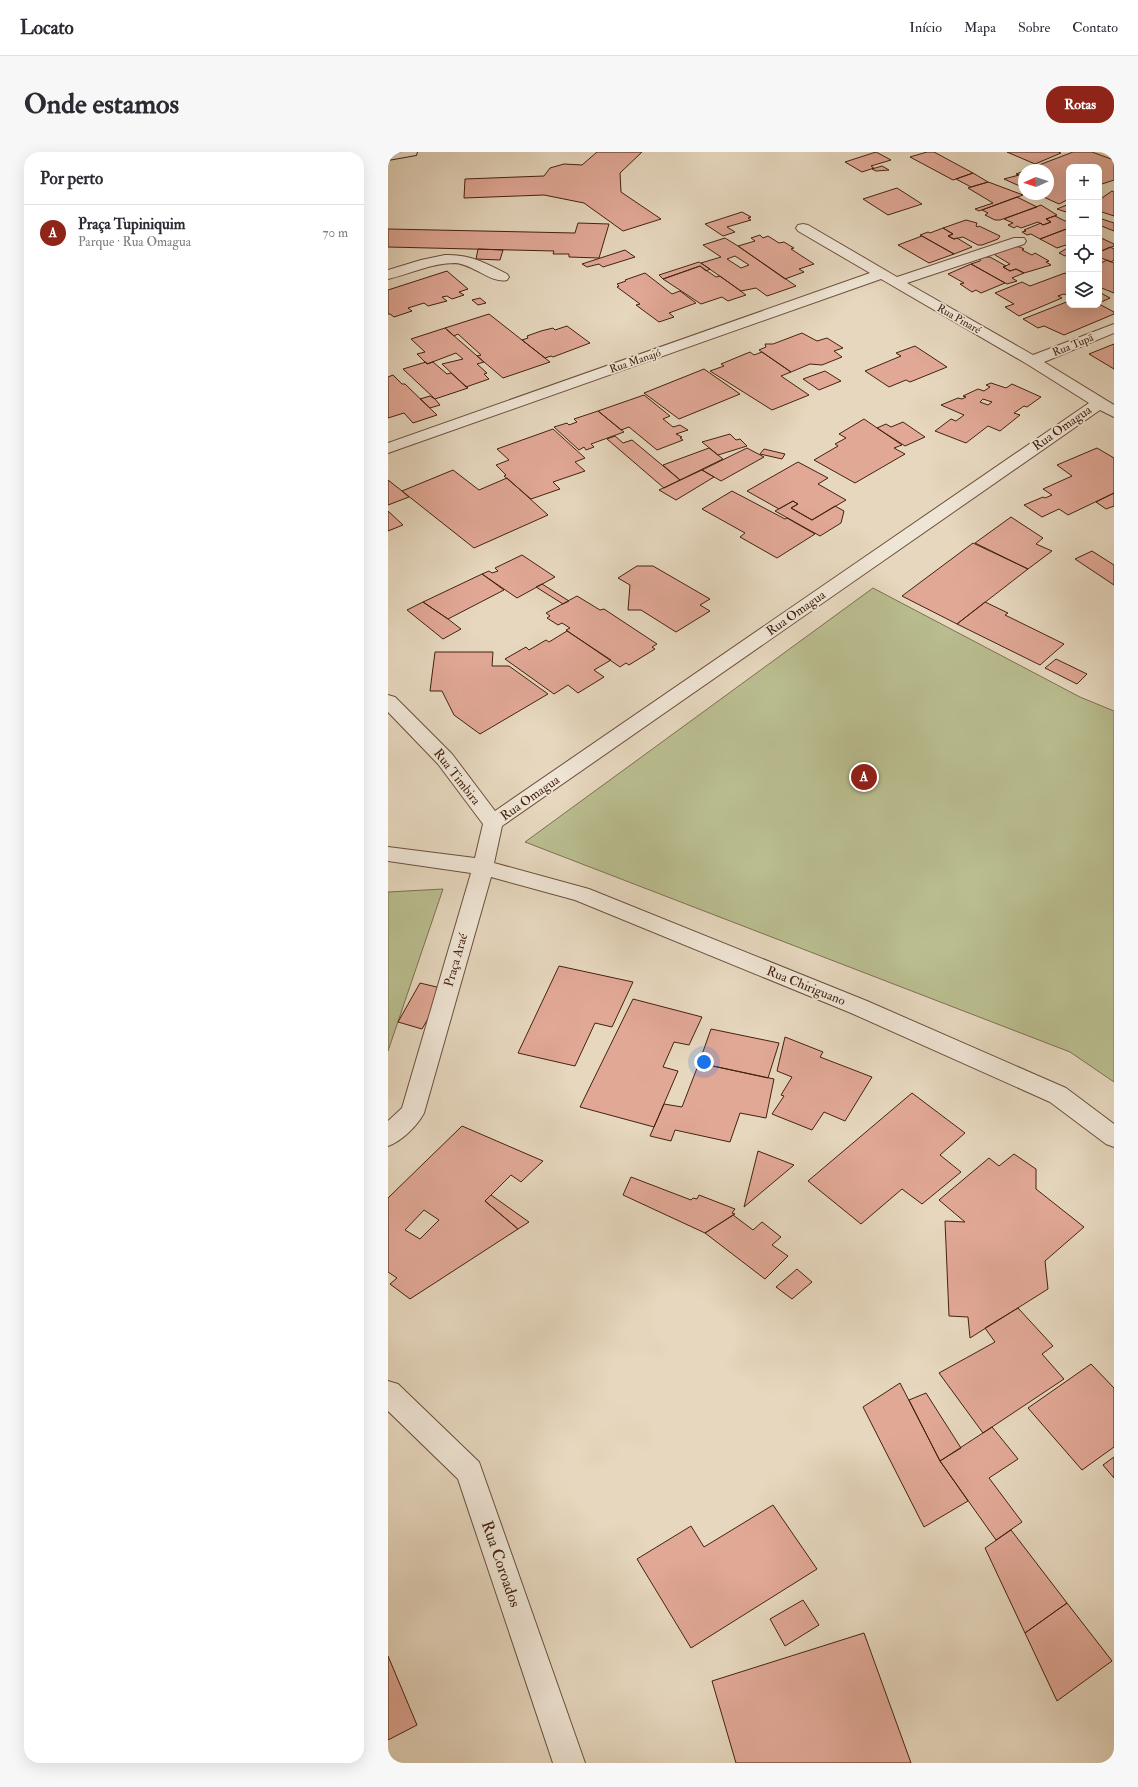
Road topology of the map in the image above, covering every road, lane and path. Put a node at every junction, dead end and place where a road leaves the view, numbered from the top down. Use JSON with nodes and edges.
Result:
{"nodes":[{"id":1,"x":411,"y":152,"type":"edge"},
{"id":2,"x":388,"y":156,"type":"edge"},
{"id":3,"x":803,"y":228,"type":"dead end"},
{"id":4,"x":1020,"y":241,"type":"dead end"},
{"id":5,"x":881,"y":274,"type":"junction"},
{"id":6,"x":388,"y":275,"type":"edge"},
{"id":7,"x":502,"y":277,"type":"dead end"},
{"id":8,"x":895,"y":282,"type":"junction"},
{"id":9,"x":1114,"y":328,"type":"edge"},
{"id":10,"x":1032,"y":361,"type":"junction"},
{"id":11,"x":1106,"y":407,"type":"edge"},
{"id":12,"x":388,"y":448,"type":"edge"},
{"id":13,"x":388,"y":701,"type":"edge"},
{"id":14,"x":493,"y":823,"type":"junction"},
{"id":15,"x":388,"y":854,"type":"edge"},
{"id":16,"x":483,"y":867,"type":"junction"},
{"id":17,"x":388,"y":1136,"type":"edge"},
{"id":18,"x":1114,"y":1137,"type":"edge"},
{"id":19,"x":388,"y":1393,"type":"edge"},
{"id":20,"x":569,"y":1763,"type":"edge"}],
"edges":[{"from":1,"to":2,"type":"street"},
{"from":3,"to":5,"type":"street","name":"Rua Pinaré"},
{"from":4,"to":8,"type":"street"},
{"from":5,"to":8,"type":"street","name":"Rua Pinaré"},
{"from":5,"to":12,"type":"street","name":"Rua Manajó"},
{"from":6,"to":7,"type":"street"},
{"from":8,"to":10,"type":"street","name":"Rua Pinaré"},
{"from":9,"to":10,"type":"street","name":"Rua Tupã"},
{"from":10,"to":11,"type":"street","name":"Rua Pinaré"},
{"from":11,"to":14,"type":"street","name":"Rua Omagua"},
{"from":13,"to":14,"type":"street","name":"Rua Timbira"},
{"from":14,"to":16,"type":"street"},
{"from":15,"to":16,"type":"street"},
{"from":16,"to":17,"type":"street","name":"Praça Araé"},
{"from":16,"to":18,"type":"street","name":"Rua Chiriguano"},
{"from":19,"to":20,"type":"street","name":"Rua Coroados"}]}
